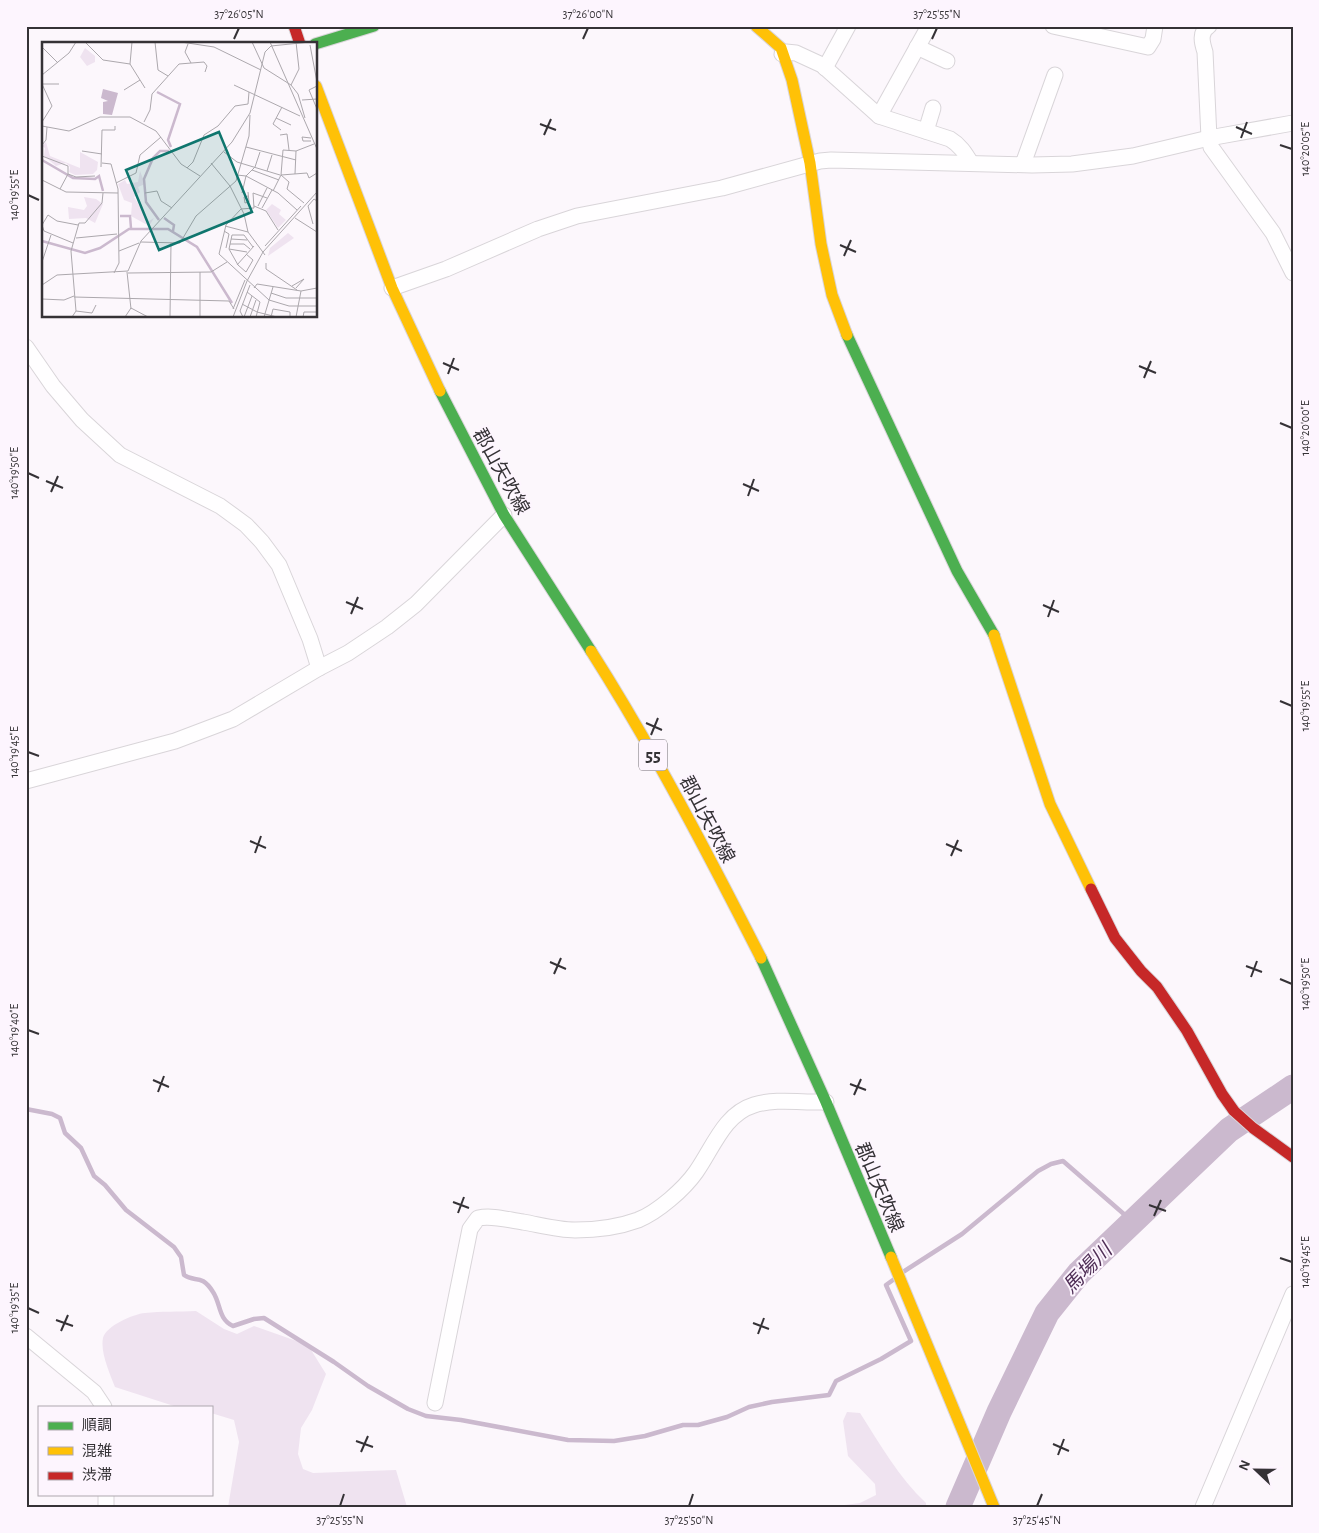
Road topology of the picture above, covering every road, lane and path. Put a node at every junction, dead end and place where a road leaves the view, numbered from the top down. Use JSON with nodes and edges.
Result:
{"nodes":[{"id":1,"x":294,"y":26,"type":"edge"},
{"id":2,"x":374,"y":26,"type":"edge"},
{"id":3,"x":848,"y":26,"type":"edge"},
{"id":4,"x":929,"y":26,"type":"edge"},
{"id":5,"x":1053,"y":26,"type":"edge"},
{"id":6,"x":1156,"y":26,"type":"edge"},
{"id":7,"x":1206,"y":27,"type":"edge"},
{"id":8,"x":762,"y":28,"type":"edge"},
{"id":9,"x":299,"y":42,"type":"edge"},
{"id":10,"x":318,"y":43,"type":"edge"},
{"id":11,"x":917,"y":47,"type":"junction"},
{"id":12,"x":782,"y":54,"type":"junction"},
{"id":13,"x":947,"y":61,"type":"dead end"},
{"id":14,"x":825,"y":68,"type":"junction"},
{"id":15,"x":1055,"y":75,"type":"dead end"},
{"id":16,"x":318,"y":91,"type":"edge"},
{"id":17,"x":933,"y":108,"type":"dead end"},
{"id":18,"x":879,"y":116,"type":"junction"},
{"id":19,"x":1293,"y":123,"type":"edge"},
{"id":20,"x":926,"y":131,"type":"junction"},
{"id":21,"x":1209,"y":138,"type":"junction"},
{"id":22,"x":810,"y":163,"type":"junction"},
{"id":23,"x":971,"y":163,"type":"junction"},
{"id":24,"x":1023,"y":164,"type":"junction"},
{"id":25,"x":1293,"y":273,"type":"edge"},
{"id":26,"x":392,"y":288,"type":"junction"},
{"id":27,"x":26,"y":347,"type":"edge"},
{"id":28,"x":504,"y":515,"type":"junction"},
{"id":29,"x":319,"y":668,"type":"junction"},
{"id":30,"x":26,"y":781,"type":"edge"},
{"id":31,"x":826,"y":1102,"type":"junction"},
{"id":32,"x":1293,"y":1157,"type":"edge"},
{"id":33,"x":1293,"y":1294,"type":"edge"},
{"id":34,"x":1289,"y":1316,"type":"edge"},
{"id":35,"x":26,"y":1336,"type":"edge"},
{"id":36,"x":435,"y":1403,"type":"dead end"},
{"id":37,"x":103,"y":1406,"type":"edge"},
{"id":38,"x":994,"y":1507,"type":"edge"},
{"id":39,"x":1203,"y":1507,"type":"edge"}],
"edges":[{"from":1,"to":9,"type":"main road"},
{"from":2,"to":10,"type":"main road"},
{"from":3,"to":14,"type":"street"},
{"from":4,"to":11,"type":"street"},
{"from":5,"to":6,"type":"street"},
{"from":7,"to":21,"type":"street"},
{"from":8,"to":12,"type":"main road"},
{"from":11,"to":13,"type":"street"},
{"from":11,"to":18,"type":"street"},
{"from":12,"to":14,"type":"street"},
{"from":12,"to":22,"type":"main road"},
{"from":14,"to":18,"type":"street"},
{"from":15,"to":24,"type":"street"},
{"from":16,"to":26,"type":"main road","name":"郡山矢吹線","number":"55"},
{"from":17,"to":20,"type":"street"},
{"from":18,"to":20,"type":"street"},
{"from":19,"to":21,"type":"street"},
{"from":20,"to":23,"type":"street"},
{"from":21,"to":24,"type":"street"},
{"from":21,"to":25,"type":"street"},
{"from":22,"to":23,"type":"street"},
{"from":22,"to":26,"type":"street"},
{"from":22,"to":32,"type":"main road"},
{"from":23,"to":24,"type":"street"},
{"from":26,"to":28,"type":"main road","name":"郡山矢吹線","number":"55"},
{"from":27,"to":29,"type":"street"},
{"from":28,"to":29,"type":"street"},
{"from":28,"to":31,"type":"main road","name":"郡山矢吹線","number":"55"},
{"from":29,"to":30,"type":"street"},
{"from":31,"to":36,"type":"street"},
{"from":31,"to":38,"type":"main road","name":"郡山矢吹線","number":"55"},
{"from":33,"to":34,"type":"street"},
{"from":34,"to":39,"type":"street"},
{"from":35,"to":37,"type":"street"}]}
